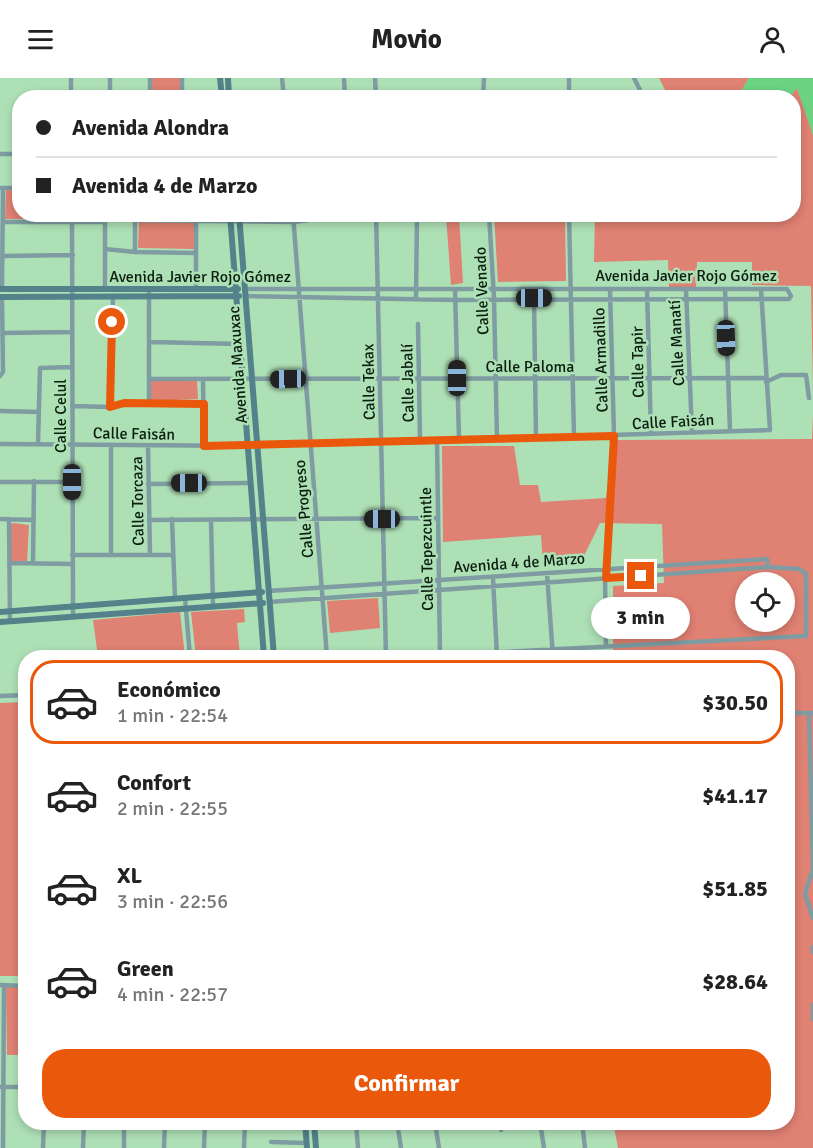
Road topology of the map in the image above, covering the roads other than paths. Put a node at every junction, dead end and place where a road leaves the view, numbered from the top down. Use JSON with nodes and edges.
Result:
{"nodes":[{"id":1,"x":1,"y":188,"type":"edge"},
{"id":2,"x":3,"y":222,"type":"junction"},
{"id":3,"x":39,"y":222,"type":"joint"},
{"id":4,"x":72,"y":222,"type":"junction"},
{"id":5,"x":105,"y":222,"type":"joint"},
{"id":6,"x":135,"y":222,"type":"edge"},
{"id":7,"x":196,"y":222,"type":"edge"},
{"id":8,"x":231,"y":222,"type":"edge"},
{"id":9,"x":239,"y":222,"type":"edge"},
{"id":10,"x":293,"y":222,"type":"edge"},
{"id":11,"x":376,"y":222,"type":"edge"},
{"id":12,"x":417,"y":222,"type":"edge"},
{"id":13,"x":489,"y":222,"type":"edge"},
{"id":14,"x":569,"y":222,"type":"edge"},
{"id":15,"x":105,"y":249,"type":"junction"},
{"id":16,"x":135,"y":252,"type":"junction"},
{"id":17,"x":196,"y":253,"type":"junction"},
{"id":18,"x":72,"y":255,"type":"junction"},
{"id":19,"x":3,"y":256,"type":"junction"},
{"id":20,"x":243,"y":262,"type":"junction"},
{"id":21,"x":234,"y":263,"type":"junction"},
{"id":22,"x":570,"y":288,"type":"junction"},
{"id":23,"x":105,"y":289,"type":"junction"},
{"id":24,"x":196,"y":289,"type":"junction"},
{"id":25,"x":377,"y":289,"type":"junction"},
{"id":26,"x":417,"y":289,"type":"junction"},
{"id":27,"x":455,"y":289,"type":"junction"},
{"id":28,"x":493,"y":289,"type":"junction"},
{"id":29,"x":610,"y":289,"type":"junction"},
{"id":30,"x":647,"y":289,"type":"junction"},
{"id":31,"x":761,"y":289,"type":"junction"},
{"id":32,"x":298,"y":290,"type":"junction"},
{"id":33,"x":686,"y":290,"type":"junction"},
{"id":34,"x":725,"y":290,"type":"junction"},
{"id":35,"x":236,"y":292,"type":"junction"},
{"id":36,"x":245,"y":292,"type":"junction"},
{"id":37,"x":1,"y":293,"type":"edge"},
{"id":38,"x":72,"y":293,"type":"junction"},
{"id":39,"x":149,"y":293,"type":"junction"},
{"id":40,"x":113,"y":296,"type":"junction"},
{"id":41,"x":299,"y":298,"type":"junction"},
{"id":42,"x":494,"y":298,"type":"junction"},
{"id":43,"x":534,"y":298,"type":"junction"},
{"id":44,"x":378,"y":299,"type":"junction"},
{"id":45,"x":416,"y":299,"type":"junction"},
{"id":46,"x":570,"y":299,"type":"junction"},
{"id":47,"x":610,"y":299,"type":"junction"},
{"id":48,"x":648,"y":299,"type":"junction"},
{"id":49,"x":686,"y":299,"type":"junction"},
{"id":50,"x":725,"y":299,"type":"junction"},
{"id":51,"x":762,"y":299,"type":"junction"},
{"id":52,"x":456,"y":300,"type":"junction"},
{"id":53,"x":247,"y":318,"type":"junction"},
{"id":54,"x":238,"y":320,"type":"junction"},
{"id":55,"x":418,"y":324,"type":"dead end"},
{"id":56,"x":72,"y":332,"type":"junction"},
{"id":57,"x":3,"y":333,"type":"junction"},
{"id":58,"x":150,"y":342,"type":"junction"},
{"id":59,"x":240,"y":344,"type":"junction"},
{"id":60,"x":72,"y":367,"type":"junction"},
{"id":61,"x":0,"y":376,"type":"edge"},
{"id":62,"x":495,"y":377,"type":"junction"},
{"id":63,"x":613,"y":377,"type":"junction"},
{"id":64,"x":380,"y":378,"type":"junction"},
{"id":65,"x":419,"y":378,"type":"junction"},
{"id":66,"x":457,"y":378,"type":"junction"},
{"id":67,"x":535,"y":378,"type":"junction"},
{"id":68,"x":573,"y":378,"type":"junction"},
{"id":69,"x":650,"y":378,"type":"junction"},
{"id":70,"x":690,"y":378,"type":"junction"},
{"id":71,"x":728,"y":378,"type":"junction"},
{"id":72,"x":150,"y":379,"type":"junction"},
{"id":73,"x":304,"y":379,"type":"junction"},
{"id":74,"x":252,"y":380,"type":"junction"},
{"id":75,"x":766,"y":380,"type":"junction"},
{"id":76,"x":203,"y":381,"type":"junction"},
{"id":77,"x":243,"y":381,"type":"junction"},
{"id":78,"x":809,"y":398,"type":"dead end"},
{"id":79,"x":149,"y":404,"type":"junction"},
{"id":80,"x":204,"y":404,"type":"junction"},
{"id":81,"x":72,"y":406,"type":"junction"},
{"id":82,"x":110,"y":407,"type":"junction"},
{"id":83,"x":0,"y":411,"type":"edge"},
{"id":84,"x":39,"y":412,"type":"junction"},
{"id":85,"x":730,"y":430,"type":"junction"},
{"id":86,"x":692,"y":432,"type":"junction"},
{"id":87,"x":651,"y":434,"type":"junction"},
{"id":88,"x":614,"y":436,"type":"junction"},
{"id":89,"x":574,"y":437,"type":"junction"},
{"id":90,"x":497,"y":438,"type":"junction"},
{"id":91,"x":536,"y":438,"type":"junction"},
{"id":92,"x":459,"y":440,"type":"junction"},
{"id":93,"x":420,"y":441,"type":"junction"},
{"id":94,"x":437,"y":441,"type":"junction"},
{"id":95,"x":381,"y":443,"type":"junction"},
{"id":96,"x":0,"y":444,"type":"edge"},
{"id":97,"x":38,"y":444,"type":"junction"},
{"id":98,"x":310,"y":444,"type":"junction"},
{"id":99,"x":72,"y":445,"type":"junction"},
{"id":100,"x":111,"y":445,"type":"junction"},
{"id":101,"x":148,"y":446,"type":"junction"},
{"id":102,"x":204,"y":446,"type":"junction"},
{"id":103,"x":248,"y":446,"type":"junction"},
{"id":104,"x":257,"y":446,"type":"junction"},
{"id":105,"x":34,"y":481,"type":"junction"},
{"id":106,"x":0,"y":482,"type":"edge"},
{"id":107,"x":72,"y":482,"type":"junction"},
{"id":108,"x":148,"y":483,"type":"junction"},
{"id":109,"x":250,"y":483,"type":"junction"},
{"id":110,"x":253,"y":518,"type":"junction"},
{"id":111,"x":263,"y":518,"type":"junction"},
{"id":112,"x":437,"y":518,"type":"junction"},
{"id":113,"x":0,"y":519,"type":"edge"},
{"id":114,"x":9,"y":519,"type":"junction"},
{"id":115,"x":172,"y":519,"type":"junction"},
{"id":116,"x":382,"y":519,"type":"junction"},
{"id":117,"x":34,"y":520,"type":"junction"},
{"id":118,"x":149,"y":520,"type":"junction"},
{"id":119,"x":211,"y":520,"type":"junction"},
{"id":120,"x":316,"y":520,"type":"junction"},
{"id":121,"x":72,"y":555,"type":"junction"},
{"id":122,"x":111,"y":555,"type":"junction"},
{"id":123,"x":150,"y":555,"type":"junction"},
{"id":124,"x":173,"y":555,"type":"junction"},
{"id":125,"x":33,"y":562,"type":"junction"},
{"id":126,"x":732,"y":562,"type":"junction"},
{"id":127,"x":9,"y":563,"type":"junction"},
{"id":128,"x":72,"y":564,"type":"junction"},
{"id":129,"x":696,"y":564,"type":"junction"},
{"id":130,"x":657,"y":566,"type":"junction"},
{"id":131,"x":768,"y":567,"type":"junction"},
{"id":132,"x":606,"y":569,"type":"junction"},
{"id":133,"x":733,"y":570,"type":"junction"},
{"id":134,"x":697,"y":572,"type":"junction"},
{"id":135,"x":547,"y":574,"type":"junction"},
{"id":136,"x":658,"y":575,"type":"junction"},
{"id":137,"x":493,"y":578,"type":"junction"},
{"id":138,"x":606,"y":578,"type":"junction"},
{"id":139,"x":438,"y":582,"type":"junction"},
{"id":140,"x":548,"y":584,"type":"junction"},
{"id":141,"x":384,"y":585,"type":"junction"},
{"id":142,"x":494,"y":587,"type":"junction"},
{"id":143,"x":321,"y":589,"type":"junction"},
{"id":144,"x":268,"y":591,"type":"junction"},
{"id":145,"x":438,"y":591,"type":"junction"},
{"id":146,"x":259,"y":592,"type":"junction"},
{"id":147,"x":384,"y":595,"type":"junction"},
{"id":148,"x":213,"y":596,"type":"junction"},
{"id":149,"x":175,"y":598,"type":"junction"},
{"id":150,"x":185,"y":598,"type":"junction"},
{"id":151,"x":322,"y":599,"type":"junction"},
{"id":152,"x":269,"y":602,"type":"junction"},
{"id":153,"x":260,"y":603,"type":"junction"},
{"id":154,"x":72,"y":606,"type":"junction"},
{"id":155,"x":213,"y":606,"type":"junction"},
{"id":156,"x":185,"y":608,"type":"junction"},
{"id":157,"x":10,"y":611,"type":"junction"},
{"id":158,"x":0,"y":612,"type":"edge"},
{"id":159,"x":72,"y":616,"type":"junction"},
{"id":160,"x":10,"y":621,"type":"junction"},
{"id":161,"x":0,"y":622,"type":"edge"},
{"id":162,"x":606,"y":646,"type":"junction"},
{"id":163,"x":553,"y":649,"type":"junction"},
{"id":164,"x":189,"y":650,"type":"edge"},
{"id":165,"x":263,"y":650,"type":"edge"},
{"id":166,"x":273,"y":650,"type":"edge"},
{"id":167,"x":326,"y":650,"type":"edge"},
{"id":168,"x":386,"y":650,"type":"edge"},
{"id":169,"x":440,"y":650,"type":"edge"},
{"id":170,"x":497,"y":650,"type":"edge"},
{"id":171,"x":542,"y":650,"type":"edge"},
{"id":172,"x":18,"y":695,"type":"edge"},
{"id":173,"x":0,"y":696,"type":"edge"},
{"id":174,"x":795,"y":713,"type":"edge"},
{"id":175,"x":811,"y":713,"type":"edge"},
{"id":176,"x":813,"y":868,"type":"edge"},
{"id":177,"x":813,"y":918,"type":"edge"},
{"id":178,"x":813,"y":947,"type":"edge"},
{"id":179,"x":813,"y":952,"type":"edge"},
{"id":180,"x":2,"y":985,"type":"edge"},
{"id":181,"x":18,"y":986,"type":"edge"},
{"id":182,"x":813,"y":1005,"type":"edge"},
{"id":183,"x":813,"y":1019,"type":"edge"},
{"id":184,"x":2,"y":1087,"type":"edge"},
{"id":185,"x":18,"y":1087,"type":"edge"},
{"id":186,"x":44,"y":1130,"type":"edge"},
{"id":187,"x":84,"y":1130,"type":"edge"},
{"id":188,"x":124,"y":1130,"type":"edge"},
{"id":189,"x":165,"y":1130,"type":"edge"},
{"id":190,"x":205,"y":1130,"type":"edge"},
{"id":191,"x":245,"y":1130,"type":"edge"},
{"id":192,"x":306,"y":1130,"type":"edge"},
{"id":193,"x":315,"y":1130,"type":"edge"},
{"id":194,"x":357,"y":1130,"type":"edge"},
{"id":195,"x":398,"y":1130,"type":"edge"},
{"id":196,"x":436,"y":1130,"type":"edge"},
{"id":197,"x":541,"y":1130,"type":"edge"},
{"id":198,"x":583,"y":1130,"type":"edge"},
{"id":199,"x":271,"y":1142,"type":"dead end"},
{"id":200,"x":307,"y":1145,"type":"edge"},
{"id":201,"x":3,"y":1148,"type":"edge"},
{"id":202,"x":43,"y":1148,"type":"edge"},
{"id":203,"x":83,"y":1148,"type":"edge"},
{"id":204,"x":124,"y":1148,"type":"edge"},
{"id":205,"x":164,"y":1148,"type":"edge"},
{"id":206,"x":204,"y":1148,"type":"edge"},
{"id":207,"x":244,"y":1148,"type":"edge"},
{"id":208,"x":316,"y":1148,"type":"edge"},
{"id":209,"x":358,"y":1148,"type":"edge"},
{"id":210,"x":401,"y":1148,"type":"edge"},
{"id":211,"x":439,"y":1148,"type":"edge"},
{"id":212,"x":544,"y":1148,"type":"edge"},
{"id":213,"x":585,"y":1148,"type":"edge"}],
"edges":[{"from":1,"to":2,"type":"street"},
{"from":2,"to":3,"type":"street"},
{"from":2,"to":19,"type":"street"},
{"from":3,"to":4,"type":"street"},
{"from":4,"to":5,"type":"street"},
{"from":4,"to":18,"type":"street","name":"Calle Celul"},
{"from":5,"to":15,"type":"street"},
{"from":6,"to":16,"type":"street"},
{"from":7,"to":17,"type":"street"},
{"from":8,"to":21,"type":"main road","name":"Avenida Maxuxac"},
{"from":9,"to":20,"type":"main road","name":"Avenida Maxuxac"},
{"from":10,"to":32,"type":"street","name":"Calle Progreso"},
{"from":11,"to":25,"type":"street","name":"Calle Tekax"},
{"from":12,"to":26,"type":"street"},
{"from":13,"to":28,"type":"street","name":"Calle Venado"},
{"from":14,"to":22,"type":"street"},
{"from":15,"to":16,"type":"street"},
{"from":15,"to":23,"type":"street"},
{"from":16,"to":17,"type":"street"},
{"from":17,"to":24,"type":"street"},
{"from":18,"to":19,"type":"street"},
{"from":18,"to":38,"type":"street","name":"Calle Celul"},
{"from":19,"to":37,"type":"street"},
{"from":20,"to":21,"type":"main road"},
{"from":20,"to":36,"type":"main road","name":"Avenida Maxuxac"},
{"from":21,"to":35,"type":"main road","name":"Avenida Maxuxac"},
{"from":22,"to":28,"type":"street","name":"Avenida Javier Rojo Gómez"},
{"from":22,"to":29,"type":"street","name":"Avenida Javier Rojo Gómez"},
{"from":22,"to":46,"type":"street"},
{"from":23,"to":38,"type":"main road","name":"Avenida Javier Rojo Gómez"},
{"from":23,"to":39,"type":"main road","name":"Avenida Javier Rojo Gómez"},
{"from":24,"to":35,"type":"main road","name":"Avenida Javier Rojo Gómez"},
{"from":24,"to":39,"type":"main road","name":"Avenida Javier Rojo Gómez"},
{"from":25,"to":26,"type":"street","name":"Avenida Javier Rojo Gómez"},
{"from":25,"to":32,"type":"street","name":"Avenida Javier Rojo Gómez"},
{"from":25,"to":44,"type":"street","name":"Calle Tekax"},
{"from":26,"to":27,"type":"street","name":"Avenida Javier Rojo Gómez"},
{"from":26,"to":45,"type":"street"},
{"from":27,"to":28,"type":"street","name":"Avenida Javier Rojo Gómez"},
{"from":27,"to":52,"type":"street"},
{"from":28,"to":42,"type":"street","name":"Calle Venado"},
{"from":29,"to":30,"type":"street","name":"Avenida Javier Rojo Gómez"},
{"from":29,"to":47,"type":"street","name":"Calle Armadillo"},
{"from":30,"to":33,"type":"street","name":"Avenida Javier Rojo Gómez"},
{"from":30,"to":48,"type":"street","name":"Calle Tapir"},
{"from":31,"to":34,"type":"street","name":"Avenida Javier Rojo Gómez"},
{"from":31,"to":51,"type":"street"},
{"from":31,"to":51,"type":"street","name":"Avenida Javier Rojo Gómez"},
{"from":32,"to":36,"type":"street","name":"Avenida Javier Rojo Gómez"},
{"from":32,"to":41,"type":"street","name":"Calle Progreso"},
{"from":33,"to":34,"type":"street","name":"Avenida Javier Rojo Gómez"},
{"from":33,"to":49,"type":"street","name":"Calle Manatí"},
{"from":34,"to":50,"type":"street"},
{"from":35,"to":36,"type":"main road","name":"Avenida Javier Rojo Gómez"},
{"from":35,"to":39,"type":"main road","name":"Avenida Javier Rojo Gómez"},
{"from":35,"to":54,"type":"main road","name":"Avenida Maxuxac"},
{"from":36,"to":41,"type":"street","name":"Avenida Javier Rojo Gómez"},
{"from":36,"to":53,"type":"main road","name":"Avenida Maxuxac"},
{"from":37,"to":38,"type":"main road","name":"Avenida Javier Rojo Gómez"},
{"from":37,"to":57,"type":"street"},
{"from":38,"to":40,"type":"main road","name":"Avenida Javier Rojo Gómez"},
{"from":38,"to":56,"type":"street","name":"Calle Celul"},
{"from":39,"to":40,"type":"main road","name":"Avenida Javier Rojo Gómez"},
{"from":39,"to":58,"type":"street"},
{"from":40,"to":82,"type":"street"},
{"from":41,"to":44,"type":"street","name":"Avenida Javier Rojo Gómez"},
{"from":41,"to":73,"type":"street","name":"Calle Progreso"},
{"from":42,"to":43,"type":"street","name":"Avenida Javier Rojo Gómez"},
{"from":42,"to":52,"type":"street","name":"Avenida Javier Rojo Gómez"},
{"from":42,"to":62,"type":"street","name":"Calle Venado"},
{"from":43,"to":46,"type":"street","name":"Avenida Javier Rojo Gómez"},
{"from":43,"to":67,"type":"street"},
{"from":44,"to":45,"type":"street","name":"Avenida Javier Rojo Gómez"},
{"from":44,"to":64,"type":"street","name":"Calle Tekax"},
{"from":45,"to":52,"type":"street","name":"Avenida Javier Rojo Gómez"},
{"from":46,"to":47,"type":"street","name":"Avenida Javier Rojo Gómez"},
{"from":46,"to":68,"type":"street"},
{"from":47,"to":48,"type":"street","name":"Avenida Javier Rojo Gómez"},
{"from":47,"to":63,"type":"street","name":"Calle Armadillo"},
{"from":48,"to":49,"type":"street","name":"Avenida Javier Rojo Gómez"},
{"from":48,"to":69,"type":"street","name":"Calle Tapir"},
{"from":49,"to":50,"type":"street","name":"Avenida Javier Rojo Gómez"},
{"from":49,"to":70,"type":"street","name":"Calle Manatí"},
{"from":50,"to":51,"type":"street","name":"Avenida Javier Rojo Gómez"},
{"from":50,"to":71,"type":"street"},
{"from":51,"to":75,"type":"street"},
{"from":52,"to":66,"type":"street"},
{"from":53,"to":54,"type":"main road"},
{"from":53,"to":74,"type":"main road","name":"Avenida Maxuxac"},
{"from":54,"to":59,"type":"main road","name":"Avenida Maxuxac"},
{"from":55,"to":65,"type":"street","name":"Calle Jabalí"},
{"from":56,"to":57,"type":"street"},
{"from":56,"to":60,"type":"street","name":"Calle Celul"},
{"from":57,"to":61,"type":"street"},
{"from":58,"to":59,"type":"street"},
{"from":58,"to":72,"type":"street"},
{"from":59,"to":77,"type":"main road","name":"Avenida Maxuxac"},
{"from":60,"to":81,"type":"street","name":"Calle Celul"},
{"from":60,"to":84,"type":"street"},
{"from":62,"to":66,"type":"street","name":"Calle Paloma"},
{"from":62,"to":67,"type":"street","name":"Calle Paloma"},
{"from":62,"to":90,"type":"street","name":"Calle Venado"},
{"from":63,"to":68,"type":"street","name":"Calle Paloma"},
{"from":63,"to":69,"type":"street","name":"Calle Paloma"},
{"from":63,"to":88,"type":"street","name":"Calle Armadillo"},
{"from":64,"to":65,"type":"street","name":"Calle Paloma"},
{"from":64,"to":73,"type":"street","name":"Calle Paloma"},
{"from":64,"to":95,"type":"street","name":"Calle Tekax"},
{"from":65,"to":66,"type":"street","name":"Calle Paloma"},
{"from":65,"to":93,"type":"street","name":"Calle Jabalí"},
{"from":66,"to":92,"type":"street"},
{"from":67,"to":68,"type":"street","name":"Calle Paloma"},
{"from":67,"to":91,"type":"street"},
{"from":68,"to":89,"type":"street"},
{"from":69,"to":70,"type":"street","name":"Calle Paloma"},
{"from":69,"to":87,"type":"street","name":"Calle Tapir"},
{"from":70,"to":71,"type":"street","name":"Calle Paloma"},
{"from":70,"to":86,"type":"street","name":"Calle Manatí"},
{"from":71,"to":75,"type":"street","name":"Calle Paloma"},
{"from":71,"to":85,"type":"street"},
{"from":72,"to":76,"type":"street","name":"Calle Paloma"},
{"from":72,"to":79,"type":"street"},
{"from":73,"to":74,"type":"street","name":"Calle Paloma"},
{"from":73,"to":98,"type":"street","name":"Calle Progreso"},
{"from":74,"to":77,"type":"street","name":"Calle Paloma"},
{"from":74,"to":104,"type":"main road","name":"Avenida Maxuxac"},
{"from":75,"to":78,"type":"street","name":"Calle Paloma"},
{"from":75,"to":85,"type":"street","name":"Calle Faisán"},
{"from":76,"to":77,"type":"street","name":"Calle Paloma"},
{"from":76,"to":80,"type":"street"},
{"from":77,"to":103,"type":"main road","name":"Avenida Maxuxac"},
{"from":79,"to":80,"type":"street"},
{"from":79,"to":82,"type":"street"},
{"from":80,"to":102,"type":"street"},
{"from":81,"to":82,"type":"street"},
{"from":81,"to":99,"type":"street","name":"Calle Celul"},
{"from":83,"to":84,"type":"street"},
{"from":84,"to":97,"type":"street"},
{"from":85,"to":86,"type":"street","name":"Calle Faisán"},
{"from":86,"to":87,"type":"street","name":"Calle Faisán"},
{"from":87,"to":88,"type":"street","name":"Calle Faisán"},
{"from":88,"to":89,"type":"street","name":"Calle Faisán"},
{"from":88,"to":132,"type":"street","name":"Calle Armadillo"},
{"from":89,"to":91,"type":"street","name":"Calle Faisán"},
{"from":90,"to":91,"type":"street","name":"Calle Faisán"},
{"from":90,"to":92,"type":"street","name":"Calle Faisán"},
{"from":92,"to":94,"type":"street","name":"Calle Faisán"},
{"from":93,"to":94,"type":"street","name":"Calle Faisán"},
{"from":93,"to":95,"type":"street","name":"Calle Faisán"},
{"from":94,"to":112,"type":"street","name":"Calle Tepezcuintle"},
{"from":95,"to":98,"type":"street","name":"Calle Faisán"},
{"from":95,"to":116,"type":"street","name":"Calle Tekax"},
{"from":96,"to":97,"type":"street","name":"Calle Faisán"},
{"from":97,"to":99,"type":"street","name":"Calle Faisán"},
{"from":98,"to":104,"type":"street","name":"Calle Faisán"},
{"from":98,"to":120,"type":"street","name":"Calle Progreso"},
{"from":99,"to":100,"type":"street","name":"Calle Faisán"},
{"from":99,"to":107,"type":"street","name":"Calle Celul"},
{"from":100,"to":101,"type":"street","name":"Calle Faisán"},
{"from":100,"to":122,"type":"street"},
{"from":101,"to":102,"type":"street","name":"Calle Faisán"},
{"from":101,"to":108,"type":"street","name":"Calle Torcaza"},
{"from":102,"to":103,"type":"street","name":"Calle Faisán"},
{"from":103,"to":104,"type":"street","name":"Calle Faisán"},
{"from":103,"to":109,"type":"main road","name":"Avenida Maxuxac"},
{"from":104,"to":111,"type":"main road","name":"Avenida Maxuxac"},
{"from":105,"to":106,"type":"street"},
{"from":105,"to":107,"type":"street"},
{"from":105,"to":117,"type":"street"},
{"from":107,"to":121,"type":"street","name":"Calle Celul"},
{"from":108,"to":109,"type":"street"},
{"from":108,"to":118,"type":"street","name":"Calle Torcaza"},
{"from":109,"to":110,"type":"main road","name":"Avenida Maxuxac"},
{"from":110,"to":111,"type":"street"},
{"from":110,"to":119,"type":"street"},
{"from":110,"to":146,"type":"main road","name":"Avenida Maxuxac"},
{"from":111,"to":120,"type":"street"},
{"from":111,"to":144,"type":"main road","name":"Avenida Maxuxac"},
{"from":112,"to":116,"type":"street"},
{"from":112,"to":139,"type":"street","name":"Calle Tepezcuintle"},
{"from":113,"to":114,"type":"street"},
{"from":114,"to":117,"type":"street"},
{"from":114,"to":127,"type":"street"},
{"from":115,"to":118,"type":"street"},
{"from":115,"to":119,"type":"street"},
{"from":115,"to":124,"type":"street"},
{"from":116,"to":120,"type":"street"},
{"from":116,"to":141,"type":"street","name":"Calle Tekax"},
{"from":117,"to":125,"type":"street"},
{"from":118,"to":123,"type":"street","name":"Calle Torcaza"},
{"from":119,"to":148,"type":"street"},
{"from":120,"to":143,"type":"street","name":"Calle Progreso"},
{"from":121,"to":122,"type":"street"},
{"from":121,"to":128,"type":"street","name":"Calle Celul"},
{"from":122,"to":123,"type":"street"},
{"from":123,"to":124,"type":"street"},
{"from":124,"to":149,"type":"street"},
{"from":125,"to":127,"type":"street"},
{"from":125,"to":128,"type":"street"},
{"from":126,"to":129,"type":"street","name":"Avenida 4 de Marzo"},
{"from":126,"to":131,"type":"street","name":"Avenida 4 de Marzo"},
{"from":126,"to":133,"type":"street"},
{"from":127,"to":157,"type":"street"},
{"from":128,"to":154,"type":"street","name":"Calle Celul"},
{"from":129,"to":130,"type":"street","name":"Avenida 4 de Marzo"},
{"from":129,"to":134,"type":"street"},
{"from":130,"to":132,"type":"street","name":"Avenida 4 de Marzo"},
{"from":130,"to":136,"type":"street"},
{"from":131,"to":133,"type":"street","name":"Avenida 4 de Marzo"},
{"from":131,"to":162,"type":"street"},
{"from":132,"to":135,"type":"street","name":"Avenida 4 de Marzo"},
{"from":132,"to":138,"type":"street","name":"Calle Armadillo"},
{"from":133,"to":134,"type":"street","name":"Avenida 4 de Marzo"},
{"from":134,"to":136,"type":"street","name":"Avenida 4 de Marzo"},
{"from":135,"to":137,"type":"street","name":"Avenida 4 de Marzo"},
{"from":135,"to":140,"type":"street"},
{"from":136,"to":138,"type":"street","name":"Avenida 4 de Marzo"},
{"from":137,"to":139,"type":"street","name":"Avenida 4 de Marzo"},
{"from":137,"to":142,"type":"street"},
{"from":138,"to":140,"type":"street","name":"Avenida 4 de Marzo"},
{"from":138,"to":162,"type":"street","name":"Calle Armadillo"},
{"from":139,"to":141,"type":"street","name":"Avenida 4 de Marzo"},
{"from":139,"to":145,"type":"street","name":"Calle Tepezcuintle"},
{"from":140,"to":142,"type":"street","name":"Avenida 4 de Marzo"},
{"from":140,"to":163,"type":"street"},
{"from":141,"to":143,"type":"street","name":"Avenida 4 de Marzo"},
{"from":141,"to":147,"type":"street","name":"Calle Tekax"},
{"from":142,"to":145,"type":"street","name":"Avenida 4 de Marzo"},
{"from":142,"to":170,"type":"street"},
{"from":143,"to":144,"type":"street","name":"Avenida 4 de Marzo"},
{"from":143,"to":151,"type":"street","name":"Calle Progreso"},
{"from":144,"to":146,"type":"main road","name":"Avenida 4 de Marzo"},
{"from":144,"to":152,"type":"main road","name":"Avenida Maxuxac"},
{"from":145,"to":147,"type":"street","name":"Avenida 4 de Marzo"},
{"from":145,"to":169,"type":"street","name":"Calle Tepezcuintle"},
{"from":146,"to":148,"type":"main road","name":"Avenida 4 de Marzo"},
{"from":146,"to":153,"type":"main road","name":"Avenida Maxuxac"},
{"from":147,"to":151,"type":"street","name":"Avenida 4 de Marzo"},
{"from":147,"to":168,"type":"street","name":"Calle Tekax"},
{"from":148,"to":150,"type":"main road","name":"Avenida 4 de Marzo"},
{"from":148,"to":155,"type":"street"},
{"from":149,"to":150,"type":"main road","name":"Avenida 4 de Marzo"},
{"from":149,"to":154,"type":"main road","name":"Avenida 4 de Marzo"},
{"from":150,"to":156,"type":"street"},
{"from":151,"to":152,"type":"street","name":"Avenida 4 de Marzo"},
{"from":151,"to":167,"type":"street","name":"Calle Progreso"},
{"from":152,"to":153,"type":"main road","name":"Avenida 4 de Marzo"},
{"from":152,"to":166,"type":"main road","name":"Avenida Maxuxac"},
{"from":153,"to":155,"type":"main road","name":"Avenida 4 de Marzo"},
{"from":153,"to":165,"type":"main road","name":"Avenida Maxuxac"},
{"from":154,"to":157,"type":"main road","name":"Avenida 4 de Marzo"},
{"from":154,"to":159,"type":"street","name":"Calle Celul"},
{"from":155,"to":156,"type":"main road","name":"Avenida 4 de Marzo"},
{"from":156,"to":159,"type":"main road","name":"Avenida 4 de Marzo"},
{"from":156,"to":164,"type":"street"},
{"from":157,"to":158,"type":"main road","name":"Avenida 4 de Marzo"},
{"from":157,"to":160,"type":"street"},
{"from":159,"to":160,"type":"main road","name":"Avenida 4 de Marzo"},
{"from":160,"to":161,"type":"main road","name":"Avenida 4 de Marzo"},
{"from":162,"to":163,"type":"street"},
{"from":163,"to":171,"type":"street"},
{"from":172,"to":173,"type":"street"},
{"from":174,"to":175,"type":"street"},
{"from":175,"to":176,"type":"street"},
{"from":176,"to":177,"type":"street"},
{"from":178,"to":179,"type":"street"},
{"from":180,"to":181,"type":"street"},
{"from":180,"to":184,"type":"street"},
{"from":182,"to":183,"type":"street"},
{"from":184,"to":185,"type":"street"},
{"from":184,"to":201,"type":"street"},
{"from":186,"to":202,"type":"street"},
{"from":187,"to":203,"type":"street"},
{"from":188,"to":204,"type":"street"},
{"from":189,"to":205,"type":"street"},
{"from":190,"to":206,"type":"street"},
{"from":191,"to":207,"type":"street"},
{"from":192,"to":200,"type":"main road"},
{"from":193,"to":208,"type":"main road"},
{"from":194,"to":209,"type":"street"},
{"from":195,"to":210,"type":"street"},
{"from":196,"to":211,"type":"street"},
{"from":197,"to":212,"type":"street"},
{"from":198,"to":213,"type":"street"},
{"from":199,"to":200,"type":"street"}]}
